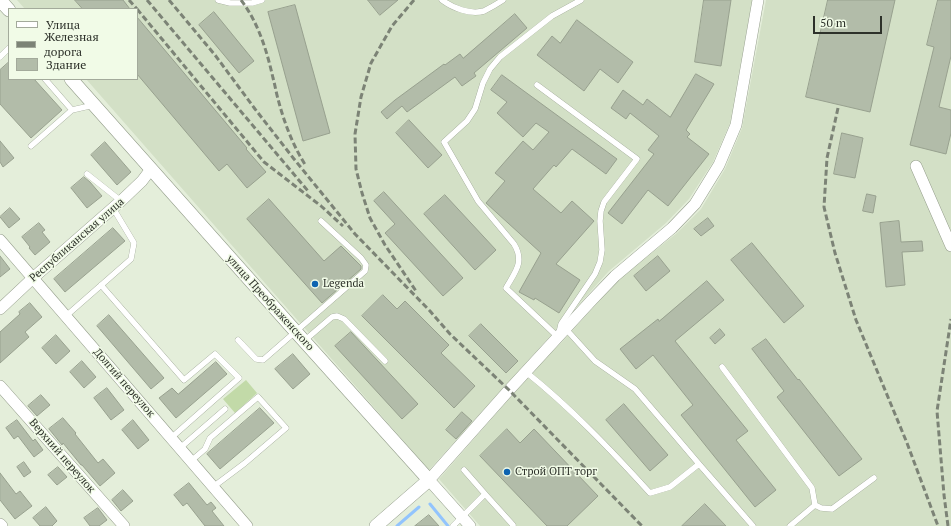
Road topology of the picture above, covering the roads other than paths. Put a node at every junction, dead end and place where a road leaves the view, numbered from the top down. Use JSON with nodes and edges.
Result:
{"nodes":[{"id":1,"x":0,"y":0,"type":"edge"},
{"id":2,"x":218,"y":0,"type":"edge"},
{"id":3,"x":262,"y":0,"type":"edge"},
{"id":4,"x":442,"y":0,"type":"edge"},
{"id":5,"x":503,"y":0,"type":"edge"},
{"id":6,"x":581,"y":0,"type":"edge"},
{"id":7,"x":758,"y":0,"type":"edge"},
{"id":8,"x":8,"y":9,"type":"edge"},
{"id":9,"x":8,"y":49,"type":"edge"},
{"id":10,"x":0,"y":57,"type":"edge"},
{"id":11,"x":46,"y":80,"type":"edge"},
{"id":12,"x":72,"y":80,"type":"edge"},
{"id":13,"x":537,"y":85,"type":"dead end"},
{"id":14,"x":94,"y":105,"type":"junction"},
{"id":15,"x":72,"y":110,"type":"junction"},
{"id":16,"x":31,"y":146,"type":"dead end"},
{"id":17,"x":916,"y":166,"type":"dead end"},
{"id":18,"x":151,"y":169,"type":"junction"},
{"id":19,"x":87,"y":174,"type":"dead end"},
{"id":20,"x":117,"y":204,"type":"junction"},
{"id":21,"x":321,"y":220,"type":"dead end"},
{"id":22,"x":0,"y":240,"type":"edge"},
{"id":23,"x":951,"y":246,"type":"edge"},
{"id":24,"x":33,"y":278,"type":"junction"},
{"id":25,"x":101,"y":285,"type":"junction"},
{"id":26,"x":0,"y":308,"type":"edge"},
{"id":27,"x":66,"y":316,"type":"junction"},
{"id":28,"x":561,"y":333,"type":"junction"},
{"id":29,"x":300,"y":336,"type":"junction"},
{"id":30,"x":238,"y":340,"type":"dead end"},
{"id":31,"x":385,"y":361,"type":"dead end"},
{"id":32,"x":722,"y":367,"type":"dead end"},
{"id":33,"x":526,"y":372,"type":"junction"},
{"id":34,"x":0,"y":386,"type":"edge"},
{"id":35,"x":225,"y":409,"type":"dead end"},
{"id":36,"x":171,"y":438,"type":"junction"},
{"id":37,"x":180,"y":448,"type":"junction"},
{"id":38,"x":191,"y":461,"type":"junction"},
{"id":39,"x":699,"y":464,"type":"junction"},
{"id":40,"x":464,"y":470,"type":"dead end"},
{"id":41,"x":874,"y":478,"type":"dead end"},
{"id":42,"x":429,"y":480,"type":"junction"},
{"id":43,"x":213,"y":487,"type":"junction"},
{"id":44,"x":485,"y":494,"type":"junction"},
{"id":45,"x":815,"y":504,"type":"junction"},
{"id":46,"x":462,"y":517,"type":"junction"},
{"id":47,"x":385,"y":521,"type":"edge"},
{"id":48,"x":513,"y":525,"type":"dead end"},
{"id":49,"x":124,"y":526,"type":"edge"},
{"id":50,"x":247,"y":526,"type":"edge"},
{"id":51,"x":376,"y":526,"type":"edge"},
{"id":52,"x":453,"y":526,"type":"edge"},
{"id":53,"x":470,"y":526,"type":"edge"},
{"id":54,"x":753,"y":526,"type":"edge"},
{"id":55,"x":790,"y":526,"type":"edge"}],
"edges":[{"from":1,"to":8,"type":"street"},
{"from":2,"to":3,"type":"lane"},
{"from":4,"to":5,"type":"lane"},
{"from":6,"to":28,"type":"lane"},
{"from":7,"to":28,"type":"street"},
{"from":9,"to":10,"type":"lane"},
{"from":11,"to":15,"type":"lane"},
{"from":12,"to":14,"type":"street","name":"улица Преображенского"},
{"from":13,"to":28,"type":"lane"},
{"from":14,"to":15,"type":"lane"},
{"from":14,"to":18,"type":"street","name":"улица Преображенского"},
{"from":15,"to":16,"type":"lane"},
{"from":17,"to":23,"type":"street"},
{"from":18,"to":20,"type":"street","name":"Республиканская улица"},
{"from":18,"to":29,"type":"street","name":"улица Преображенского"},
{"from":19,"to":20,"type":"lane"},
{"from":20,"to":24,"type":"street","name":"Республиканская улица"},
{"from":20,"to":25,"type":"lane"},
{"from":21,"to":29,"type":"lane"},
{"from":22,"to":24,"type":"street","name":"Долгий переулок"},
{"from":24,"to":26,"type":"street","name":"Республиканская улица"},
{"from":24,"to":27,"type":"street","name":"Долгий переулок"},
{"from":25,"to":27,"type":"lane"},
{"from":25,"to":36,"type":"lane"},
{"from":27,"to":36,"type":"street","name":"Долгий переулок"},
{"from":28,"to":33,"type":"street"},
{"from":28,"to":39,"type":"lane"},
{"from":29,"to":30,"type":"lane"},
{"from":29,"to":31,"type":"lane"},
{"from":29,"to":42,"type":"street","name":"улица Преображенского"},
{"from":32,"to":45,"type":"lane"},
{"from":33,"to":39,"type":"lane"},
{"from":33,"to":42,"type":"street"},
{"from":34,"to":49,"type":"street","name":"Верхний переулок"},
{"from":35,"to":37,"type":"lane"},
{"from":36,"to":37,"type":"street","name":"Долгий переулок"},
{"from":37,"to":38,"type":"street","name":"Долгий переулок"},
{"from":38,"to":43,"type":"street","name":"Долгий переулок"},
{"from":38,"to":43,"type":"lane"},
{"from":39,"to":54,"type":"lane"},
{"from":40,"to":44,"type":"lane"},
{"from":41,"to":45,"type":"lane"},
{"from":42,"to":46,"type":"street","name":"улица Преображенского"},
{"from":42,"to":47,"type":"street"},
{"from":43,"to":50,"type":"street","name":"Долгий переулок"},
{"from":44,"to":46,"type":"lane"},
{"from":44,"to":48,"type":"lane"},
{"from":45,"to":55,"type":"lane"},
{"from":46,"to":52,"type":"lane"},
{"from":46,"to":53,"type":"street","name":"улица Преображенского"},
{"from":47,"to":51,"type":"street"}]}
